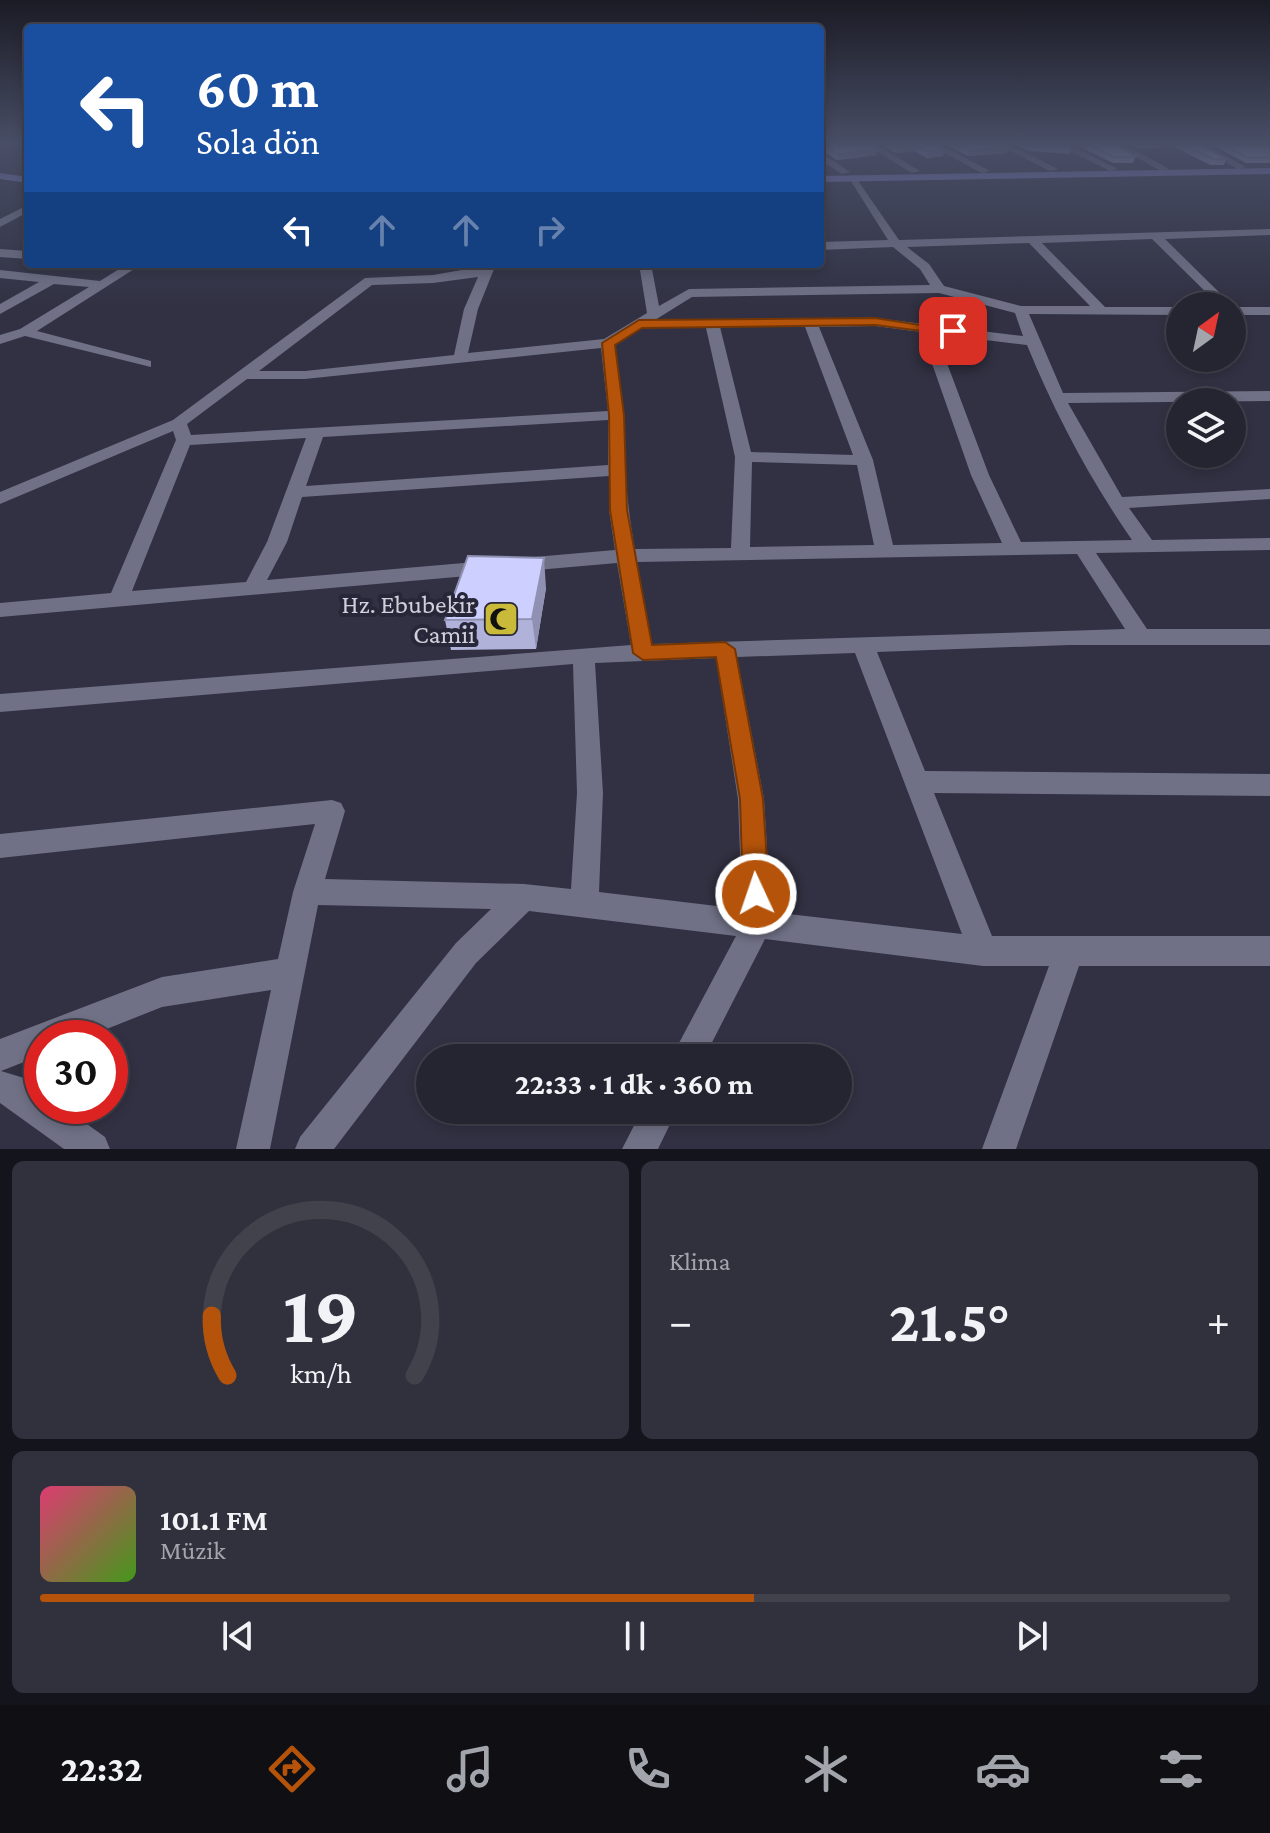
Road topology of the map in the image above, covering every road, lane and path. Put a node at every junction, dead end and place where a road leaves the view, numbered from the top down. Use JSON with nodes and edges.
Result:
{"nodes":[{"id":1,"x":865,"y":199,"type":"edge"},
{"id":2,"x":24,"y":210,"type":"edge"},
{"id":3,"x":0,"y":224,"type":"edge"},
{"id":4,"x":1270,"y":232,"type":"edge"},
{"id":5,"x":1153,"y":234,"type":"junction"},
{"id":6,"x":1032,"y":239,"type":"junction"},
{"id":7,"x":896,"y":244,"type":"junction"},
{"id":8,"x":824,"y":246,"type":"edge"},
{"id":9,"x":0,"y":253,"type":"edge"},
{"id":10,"x":24,"y":255,"type":"edge"},
{"id":11,"x":130,"y":268,"type":"edge"},
{"id":12,"x":488,"y":268,"type":"edge"},
{"id":13,"x":646,"y":268,"type":"edge"},
{"id":14,"x":0,"y":274,"type":"edge"},
{"id":15,"x":51,"y":280,"type":"junction"},
{"id":16,"x":102,"y":285,"type":"junction"},
{"id":17,"x":939,"y":289,"type":"junction"},
{"id":18,"x":1213,"y":292,"type":"edge"},
{"id":19,"x":0,"y":310,"type":"edge"},
{"id":20,"x":1021,"y":310,"type":"junction"},
{"id":21,"x":1101,"y":310,"type":"junction"},
{"id":22,"x":1246,"y":310,"type":"edge"},
{"id":23,"x":1166,"y":311,"type":"edge"},
{"id":24,"x":1270,"y":311,"type":"edge"},
{"id":25,"x":654,"y":314,"type":"junction"},
{"id":26,"x":810,"y":322,"type":"junction"},
{"id":27,"x":712,"y":323,"type":"junction"},
{"id":28,"x":639,"y":324,"type":"junction"},
{"id":29,"x":927,"y":328,"type":"junction"},
{"id":30,"x":25,"y":332,"type":"junction"},
{"id":31,"x":0,"y":340,"type":"edge"},
{"id":32,"x":1031,"y":341,"type":"junction"},
{"id":33,"x":608,"y":343,"type":"junction"},
{"id":34,"x":460,"y":359,"type":"junction"},
{"id":35,"x":146,"y":364,"type":"dead end"},
{"id":36,"x":244,"y":375,"type":"junction"},
{"id":37,"x":1270,"y":396,"type":"edge"},
{"id":38,"x":1060,"y":398,"type":"junction"},
{"id":39,"x":616,"y":415,"type":"junction"},
{"id":40,"x":181,"y":431,"type":"junction"},
{"id":41,"x":316,"y":432,"type":"junction"},
{"id":42,"x":744,"y":457,"type":"junction"},
{"id":43,"x":864,"y":460,"type":"junction"},
{"id":44,"x":615,"y":470,"type":"junction"},
{"id":45,"x":295,"y":492,"type":"junction"},
{"id":46,"x":1270,"y":494,"type":"edge"},
{"id":47,"x":0,"y":499,"type":"edge"},
{"id":48,"x":1114,"y":503,"type":"junction"},
{"id":49,"x":1270,"y":544,"type":"edge"},
{"id":50,"x":1146,"y":546,"type":"junction"},
{"id":51,"x":1082,"y":547,"type":"junction"},
{"id":52,"x":1014,"y":548,"type":"junction"},
{"id":53,"x":885,"y":550,"type":"junction"},
{"id":54,"x":740,"y":552,"type":"junction"},
{"id":55,"x":625,"y":556,"type":"junction"},
{"id":56,"x":253,"y":587,"type":"junction"},
{"id":57,"x":119,"y":598,"type":"junction"},
{"id":58,"x":0,"y":610,"type":"edge"},
{"id":59,"x":1141,"y":637,"type":"junction"},
{"id":60,"x":1270,"y":637,"type":"edge"},
{"id":61,"x":863,"y":644,"type":"junction"},
{"id":62,"x":725,"y":649,"type":"junction"},
{"id":63,"x":643,"y":653,"type":"junction"},
{"id":64,"x":584,"y":655,"type":"junction"},
{"id":65,"x":0,"y":703,"type":"edge"},
{"id":66,"x":916,"y":782,"type":"junction"},
{"id":67,"x":1270,"y":785,"type":"edge"},
{"id":68,"x":0,"y":846,"type":"edge"},
{"id":69,"x":307,"y":892,"type":"junction"},
{"id":70,"x":524,"y":897,"type":"junction"},
{"id":71,"x":584,"y":904,"type":"junction"},
{"id":72,"x":757,"y":925,"type":"junction"},
{"id":73,"x":983,"y":951,"type":"junction"},
{"id":74,"x":1069,"y":951,"type":"junction"},
{"id":75,"x":1270,"y":951,"type":"edge"},
{"id":76,"x":290,"y":972,"type":"junction"},
{"id":77,"x":90,"y":1020,"type":"edge"},
{"id":78,"x":694,"y":1044,"type":"edge"},
{"id":79,"x":24,"y":1046,"type":"edge"},
{"id":80,"x":0,"y":1055,"type":"edge"},
{"id":81,"x":0,"y":1087,"type":"edge"},
{"id":82,"x":652,"y":1124,"type":"edge"},
{"id":83,"x":93,"y":1149,"type":"edge"},
{"id":84,"x":253,"y":1149,"type":"edge"},
{"id":85,"x":312,"y":1149,"type":"edge"},
{"id":86,"x":639,"y":1149,"type":"edge"},
{"id":87,"x":999,"y":1149,"type":"edge"}],
"edges":[{"from":1,"to":7,"type":"street"},
{"from":2,"to":3,"type":"street"},
{"from":4,"to":5,"type":"street"},
{"from":5,"to":6,"type":"street"},
{"from":5,"to":18,"type":"street"},
{"from":6,"to":7,"type":"street"},
{"from":6,"to":21,"type":"street"},
{"from":7,"to":8,"type":"street"},
{"from":7,"to":17,"type":"street"},
{"from":9,"to":10,"type":"street"},
{"from":11,"to":16,"type":"street"},
{"from":12,"to":34,"type":"street"},
{"from":12,"to":36,"type":"street"},
{"from":13,"to":25,"type":"street"},
{"from":14,"to":15,"type":"street"},
{"from":15,"to":16,"type":"street"},
{"from":15,"to":19,"type":"street"},
{"from":16,"to":30,"type":"street"},
{"from":17,"to":20,"type":"street"},
{"from":17,"to":25,"type":"street"},
{"from":20,"to":21,"type":"street"},
{"from":20,"to":32,"type":"street"},
{"from":21,"to":23,"type":"street"},
{"from":22,"to":24,"type":"street"},
{"from":25,"to":28,"type":"street"},
{"from":26,"to":27,"type":"street"},
{"from":26,"to":29,"type":"street"},
{"from":26,"to":43,"type":"street"},
{"from":27,"to":28,"type":"street"},
{"from":27,"to":42,"type":"street"},
{"from":28,"to":33,"type":"street"},
{"from":29,"to":32,"type":"street"},
{"from":29,"to":52,"type":"street"},
{"from":30,"to":31,"type":"street"},
{"from":30,"to":35,"type":"street"},
{"from":32,"to":38,"type":"street"},
{"from":33,"to":34,"type":"street"},
{"from":33,"to":39,"type":"street"},
{"from":34,"to":36,"type":"street"},
{"from":36,"to":40,"type":"street"},
{"from":37,"to":38,"type":"street"},
{"from":38,"to":48,"type":"street"},
{"from":39,"to":41,"type":"street"},
{"from":39,"to":44,"type":"street"},
{"from":40,"to":41,"type":"street"},
{"from":40,"to":47,"type":"street"},
{"from":40,"to":57,"type":"street"},
{"from":41,"to":45,"type":"street"},
{"from":42,"to":43,"type":"street"},
{"from":42,"to":54,"type":"street"},
{"from":43,"to":53,"type":"street"},
{"from":44,"to":45,"type":"street"},
{"from":44,"to":55,"type":"street"},
{"from":45,"to":56,"type":"street"},
{"from":46,"to":48,"type":"street"},
{"from":48,"to":50,"type":"street"},
{"from":49,"to":50,"type":"street"},
{"from":50,"to":51,"type":"street"},
{"from":51,"to":52,"type":"street"},
{"from":51,"to":59,"type":"street"},
{"from":52,"to":53,"type":"street"},
{"from":53,"to":54,"type":"street"},
{"from":54,"to":55,"type":"street"},
{"from":55,"to":56,"type":"street"},
{"from":55,"to":63,"type":"street"},
{"from":56,"to":57,"type":"street"},
{"from":57,"to":58,"type":"street"},
{"from":59,"to":60,"type":"street"},
{"from":59,"to":61,"type":"street"},
{"from":61,"to":62,"type":"street"},
{"from":61,"to":66,"type":"street"},
{"from":62,"to":63,"type":"street"},
{"from":62,"to":72,"type":"street"},
{"from":63,"to":64,"type":"street"},
{"from":64,"to":65,"type":"street"},
{"from":64,"to":71,"type":"street"},
{"from":66,"to":67,"type":"street"},
{"from":66,"to":73,"type":"street"},
{"from":68,"to":69,"type":"street"},
{"from":69,"to":70,"type":"street"},
{"from":69,"to":76,"type":"street"},
{"from":70,"to":71,"type":"street"},
{"from":70,"to":85,"type":"street"},
{"from":71,"to":72,"type":"street"},
{"from":72,"to":73,"type":"street"},
{"from":72,"to":78,"type":"street"},
{"from":73,"to":74,"type":"street"},
{"from":74,"to":75,"type":"street"},
{"from":74,"to":87,"type":"street"},
{"from":76,"to":77,"type":"street"},
{"from":76,"to":84,"type":"street"},
{"from":79,"to":80,"type":"street"},
{"from":81,"to":83,"type":"street"},
{"from":82,"to":86,"type":"street"}]}
